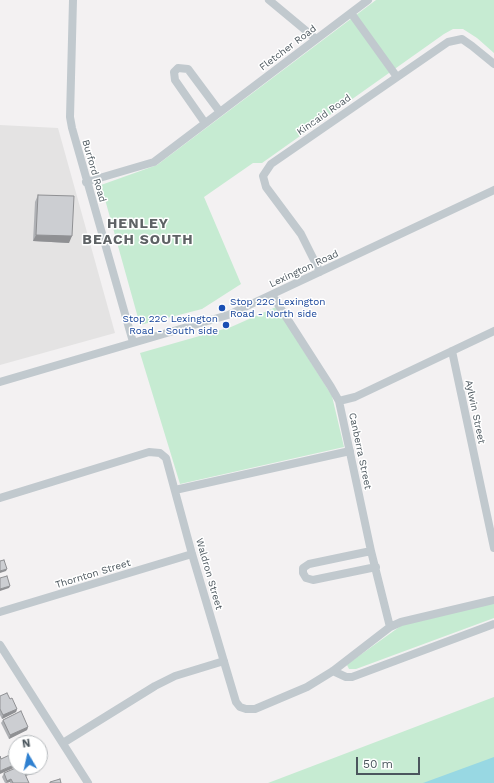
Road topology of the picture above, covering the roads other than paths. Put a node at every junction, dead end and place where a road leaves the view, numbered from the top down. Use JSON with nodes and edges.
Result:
{"nodes":[{"id":1,"x":74,"y":0,"type":"edge"},
{"id":2,"x":269,"y":0,"type":"edge"},
{"id":3,"x":368,"y":0,"type":"edge"},
{"id":4,"x":351,"y":13,"type":"junction"},
{"id":5,"x":316,"y":39,"type":"junction"},
{"id":6,"x":494,"y":64,"type":"edge"},
{"id":7,"x":397,"y":77,"type":"junction"},
{"id":8,"x":220,"y":112,"type":"junction"},
{"id":9,"x":205,"y":123,"type":"junction"},
{"id":10,"x":86,"y":182,"type":"junction"},
{"id":11,"x":494,"y":190,"type":"edge"},
{"id":12,"x":320,"y":272,"type":"junction"},
{"id":13,"x":272,"y":295,"type":"junction"},
{"id":14,"x":494,"y":331,"type":"edge"},
{"id":15,"x":133,"y":342,"type":"junction"},
{"id":16,"x":452,"y":351,"type":"junction"},
{"id":17,"x":0,"y":382,"type":"edge"},
{"id":18,"x":339,"y":401,"type":"junction"},
{"id":19,"x":350,"y":451,"type":"junction"},
{"id":20,"x":175,"y":490,"type":"junction"},
{"id":21,"x":0,"y":498,"type":"edge"},
{"id":22,"x":494,"y":548,"type":"edge"},
{"id":23,"x":371,"y":551,"type":"junction"},
{"id":24,"x":192,"y":554,"type":"junction"},
{"id":25,"x":376,"y":567,"type":"junction"},
{"id":26,"x":494,"y":600,"type":"edge"},
{"id":27,"x":0,"y":612,"type":"edge"},
{"id":28,"x":494,"y":624,"type":"edge"},
{"id":29,"x":390,"y":627,"type":"junction"},
{"id":30,"x":0,"y":644,"type":"edge"},
{"id":31,"x":224,"y":661,"type":"junction"},
{"id":32,"x":333,"y":671,"type":"junction"},
{"id":33,"x":63,"y":743,"type":"junction"},
{"id":34,"x":88,"y":783,"type":"edge"}],
"edges":[{"from":1,"to":10,"type":"street","name":"Burford Road"},
{"from":2,"to":5,"type":"street"},
{"from":3,"to":4,"type":"street","name":"Fletcher Road"},
{"from":4,"to":5,"type":"street","name":"Fletcher Road"},
{"from":4,"to":7,"type":"street"},
{"from":5,"to":8,"type":"street","name":"Fletcher Road"},
{"from":6,"to":7,"type":"street","name":"Kincaid Road"},
{"from":7,"to":12,"type":"street","name":"Kincaid Road"},
{"from":8,"to":9,"type":"street","name":"Fletcher Road"},
{"from":8,"to":9,"type":"street"},
{"from":9,"to":10,"type":"street","name":"Fletcher Road"},
{"from":10,"to":15,"type":"street","name":"Burford Road"},
{"from":11,"to":12,"type":"street","name":"Lexington Road"},
{"from":12,"to":13,"type":"street","name":"Lexington Road"},
{"from":13,"to":15,"type":"street","name":"Lexington Road"},
{"from":13,"to":18,"type":"street","name":"Canberra Street"},
{"from":14,"to":16,"type":"street"},
{"from":15,"to":17,"type":"street","name":"Lexington Road"},
{"from":16,"to":18,"type":"street"},
{"from":16,"to":22,"type":"street","name":"Aylwin Street"},
{"from":18,"to":19,"type":"street","name":"Canberra Street"},
{"from":19,"to":20,"type":"street"},
{"from":19,"to":23,"type":"street","name":"Canberra Street"},
{"from":20,"to":21,"type":"street","name":"Waldron Street"},
{"from":20,"to":24,"type":"street","name":"Waldron Street"},
{"from":23,"to":25,"type":"street","name":"Canberra Street"},
{"from":23,"to":25,"type":"street"},
{"from":24,"to":27,"type":"street","name":"Thornton Street"},
{"from":24,"to":31,"type":"street","name":"Waldron Street"},
{"from":25,"to":29,"type":"street","name":"Canberra Street"},
{"from":26,"to":29,"type":"street"},
{"from":28,"to":32,"type":"street"},
{"from":29,"to":32,"type":"street"},
{"from":30,"to":33,"type":"street"},
{"from":31,"to":32,"type":"street","name":"Waldron Street"},
{"from":31,"to":33,"type":"street"},
{"from":33,"to":34,"type":"street"}]}
